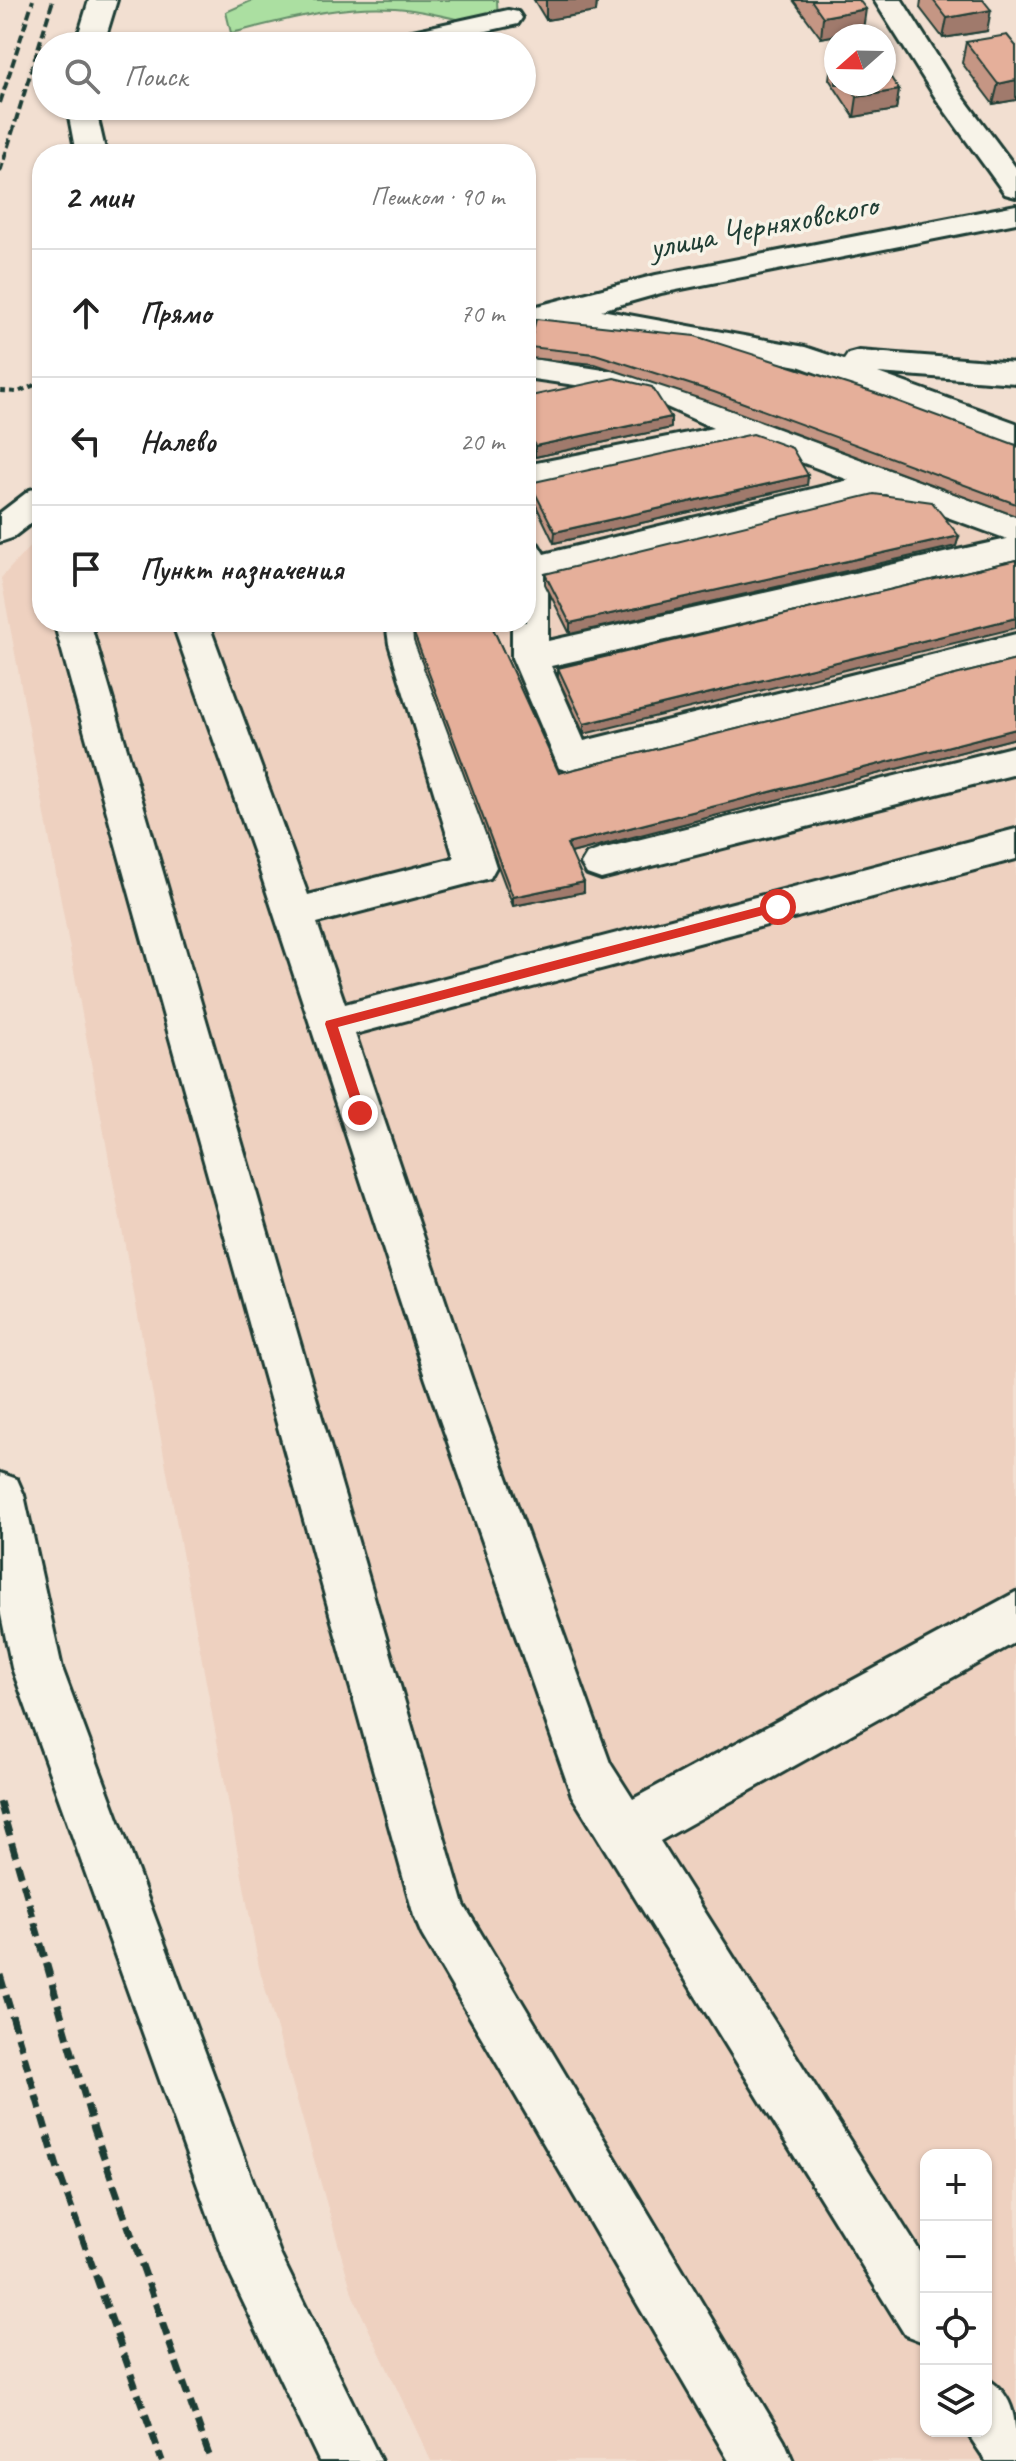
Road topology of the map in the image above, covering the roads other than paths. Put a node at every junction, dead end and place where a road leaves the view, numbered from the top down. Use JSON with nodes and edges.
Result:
{"nodes":[{"id":1,"x":103,"y":0,"type":"edge"},
{"id":2,"x":888,"y":0,"type":"edge"},
{"id":3,"x":508,"y":18,"type":"dead end"},
{"id":4,"x":93,"y":32,"type":"edge"},
{"id":5,"x":445,"y":32,"type":"edge"},
{"id":6,"x":84,"y":120,"type":"edge"},
{"id":7,"x":89,"y":144,"type":"edge"},
{"id":8,"x":1016,"y":188,"type":"edge"},
{"id":9,"x":1016,"y":214,"type":"edge"},
{"id":10,"x":560,"y":312,"type":"junction"},
{"id":11,"x":536,"y":317,"type":"edge"},
{"id":12,"x":805,"y":357,"type":"junction"},
{"id":13,"x":536,"y":369,"type":"edge"},
{"id":14,"x":1016,"y":373,"type":"edge"},
{"id":15,"x":750,"y":431,"type":"junction"},
{"id":16,"x":1016,"y":435,"type":"edge"},
{"id":17,"x":536,"y":474,"type":"edge"},
{"id":18,"x":884,"y":483,"type":"junction"},
{"id":19,"x":32,"y":506,"type":"edge"},
{"id":20,"x":0,"y":530,"type":"edge"},
{"id":21,"x":1016,"y":530,"type":"edge"},
{"id":22,"x":1016,"y":549,"type":"edge"},
{"id":23,"x":536,"y":559,"type":"edge"},
{"id":24,"x":75,"y":632,"type":"edge"},
{"id":25,"x":194,"y":632,"type":"edge"},
{"id":26,"x":405,"y":632,"type":"edge"},
{"id":27,"x":529,"y":632,"type":"edge"},
{"id":28,"x":1016,"y":647,"type":"edge"},
{"id":29,"x":530,"y":658,"type":"junction"},
{"id":30,"x":1016,"y":760,"type":"edge"},
{"id":31,"x":1016,"y":844,"type":"edge"},
{"id":32,"x":601,"y":864,"type":"dead end"},
{"id":33,"x":294,"y":914,"type":"junction"},
{"id":34,"x":331,"y":1024,"type":"junction"},
{"id":35,"x":0,"y":1495,"type":"edge"},
{"id":36,"x":1016,"y":1616,"type":"edge"},
{"id":37,"x":624,"y":1832,"type":"junction"},
{"id":38,"x":920,"y":2304,"type":"edge"},
{"id":39,"x":992,"y":2417,"type":"edge"},
{"id":40,"x":1016,"y":2452,"type":"edge"},
{"id":41,"x":351,"y":2461,"type":"edge"},
{"id":42,"x":763,"y":2461,"type":"edge"}],
"edges":[{"from":1,"to":4,"type":"street"},
{"from":2,"to":8,"type":"street"},
{"from":3,"to":5,"type":"street"},
{"from":6,"to":7,"type":"street"},
{"from":9,"to":10,"type":"street","name":"улица Черняховского"},
{"from":10,"to":11,"type":"street","name":"улица Черняховского"},
{"from":10,"to":12,"type":"street"},
{"from":12,"to":14,"type":"street"},
{"from":12,"to":16,"type":"street"},
{"from":13,"to":15,"type":"street"},
{"from":15,"to":17,"type":"street"},
{"from":15,"to":18,"type":"street"},
{"from":18,"to":21,"type":"street"},
{"from":18,"to":23,"type":"street"},
{"from":19,"to":20,"type":"street"},
{"from":22,"to":29,"type":"street"},
{"from":24,"to":42,"type":"street"},
{"from":25,"to":33,"type":"street"},
{"from":26,"to":33,"type":"street"},
{"from":27,"to":29,"type":"street"},
{"from":28,"to":29,"type":"street"},
{"from":30,"to":32,"type":"street"},
{"from":31,"to":34,"type":"street"},
{"from":33,"to":34,"type":"street"},
{"from":34,"to":37,"type":"street"},
{"from":35,"to":41,"type":"street"},
{"from":36,"to":37,"type":"street"},
{"from":37,"to":38,"type":"street"},
{"from":39,"to":40,"type":"street"}]}
